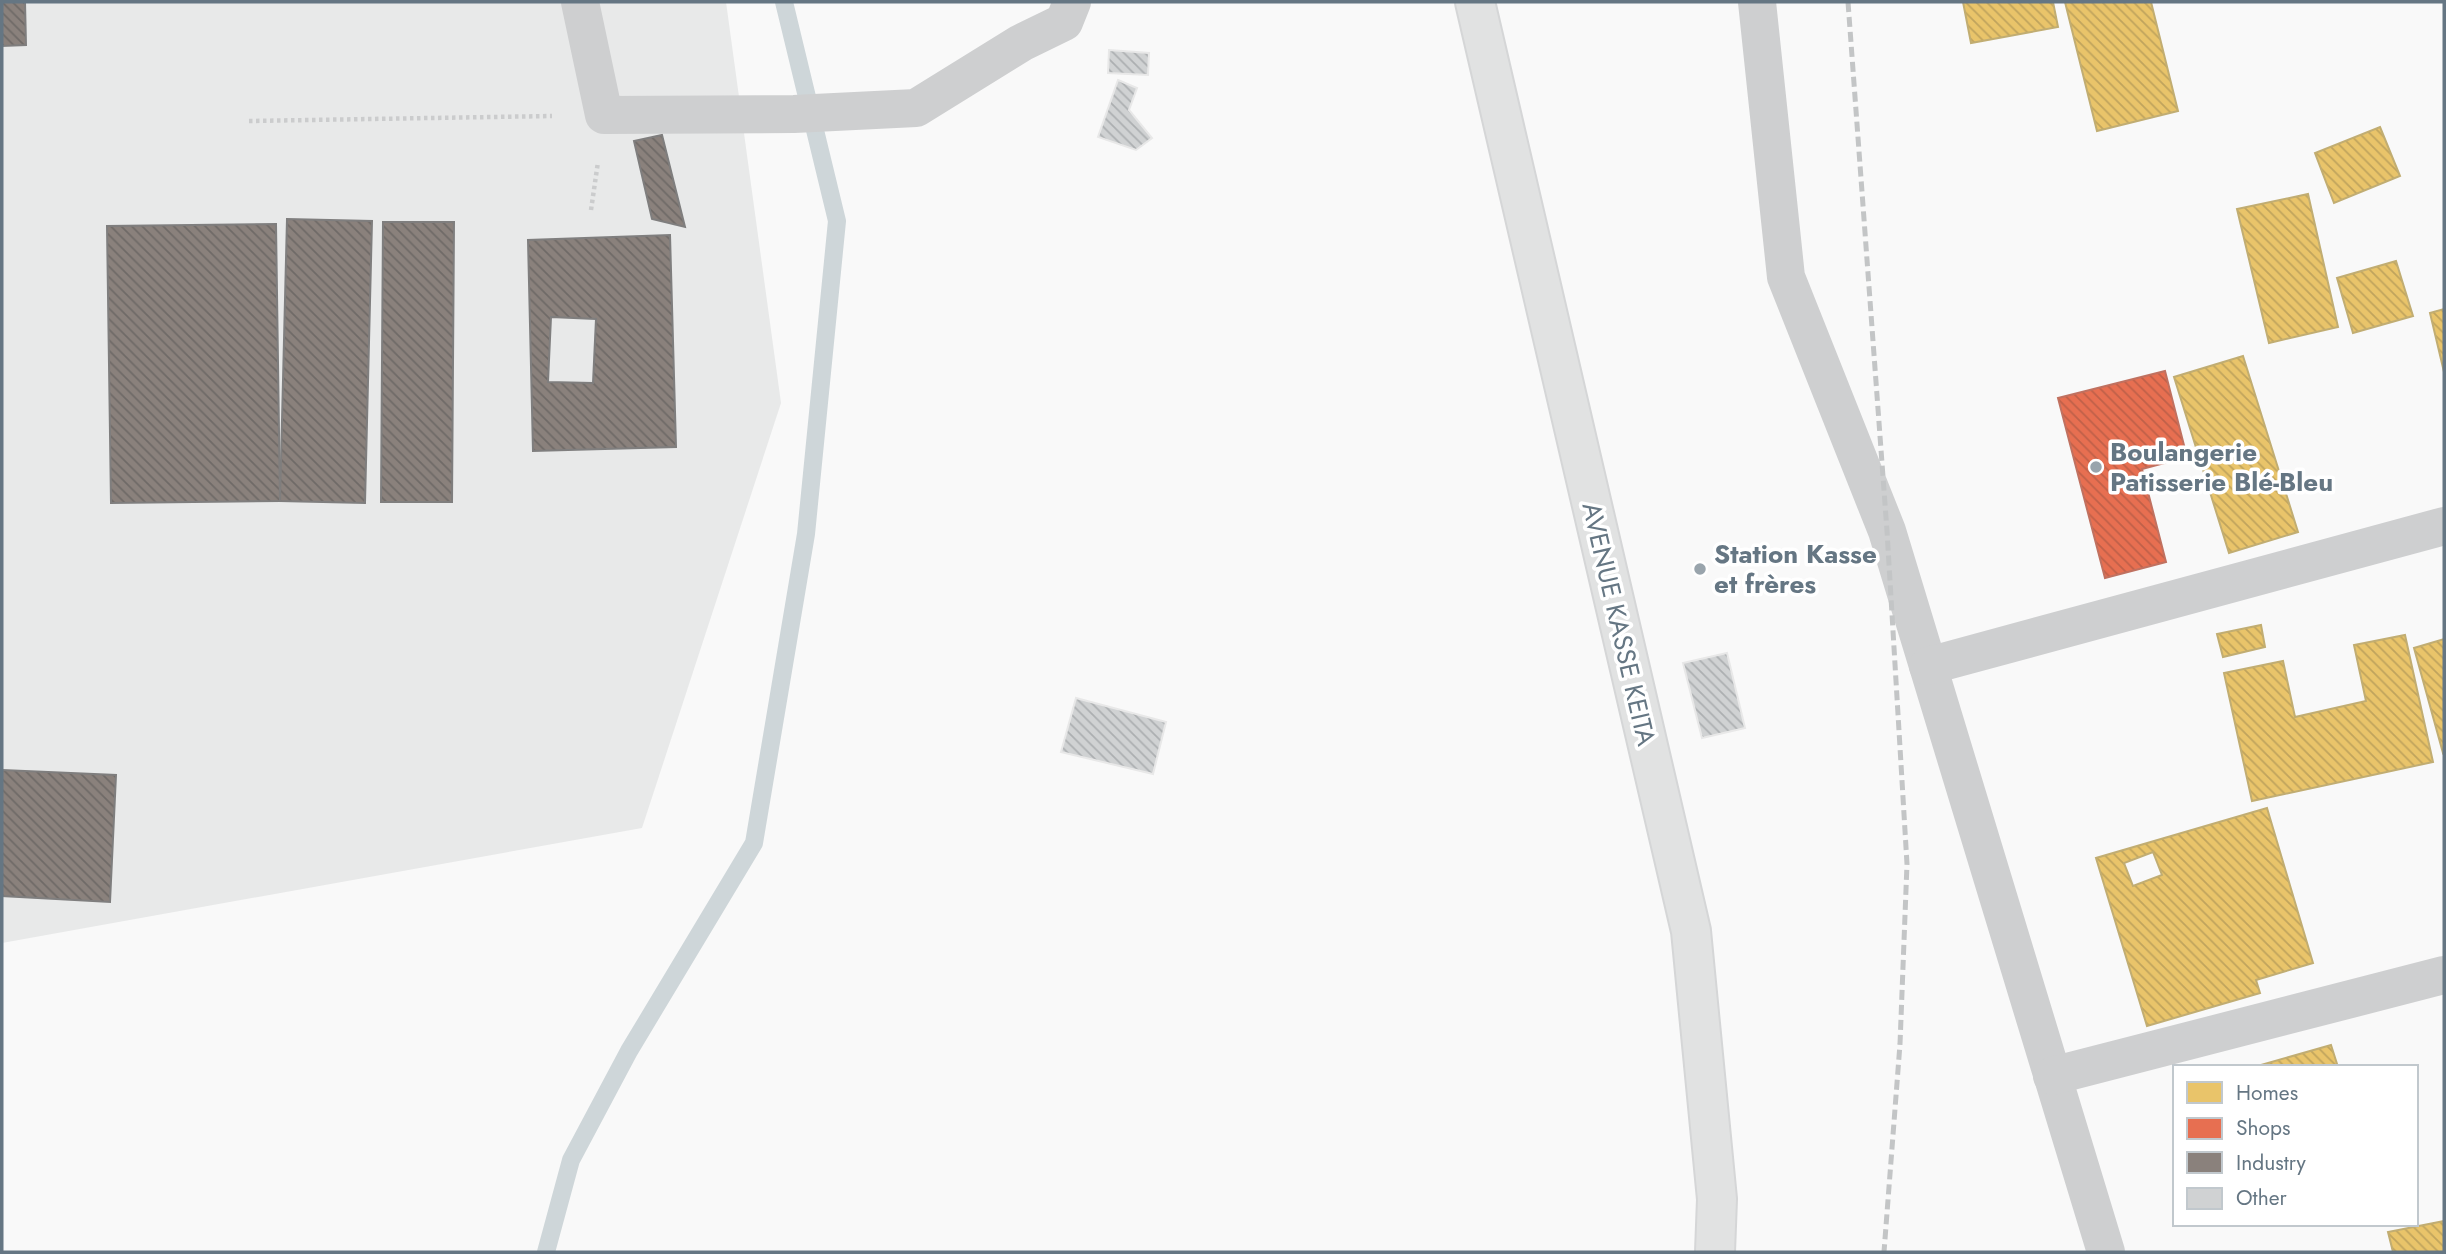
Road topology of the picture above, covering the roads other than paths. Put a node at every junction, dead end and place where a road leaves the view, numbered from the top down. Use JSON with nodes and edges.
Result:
{"nodes":[{"id":1,"x":580,"y":2,"type":"edge"},
{"id":2,"x":1072,"y":2,"type":"edge"},
{"id":3,"x":1475,"y":2,"type":"edge"},
{"id":4,"x":1757,"y":2,"type":"edge"},
{"id":5,"x":2444,"y":526,"type":"edge"},
{"id":6,"x":1928,"y":666,"type":"junction"},
{"id":7,"x":2444,"y":975,"type":"edge"},
{"id":8,"x":2052,"y":1076,"type":"junction"},
{"id":9,"x":1715,"y":1252,"type":"edge"},
{"id":10,"x":2106,"y":1252,"type":"edge"}],
"edges":[{"from":1,"to":2,"type":"street"},
{"from":3,"to":9,"type":"main road","name":"AVENUE KASSE KEITA"},
{"from":4,"to":6,"type":"street"},
{"from":5,"to":6,"type":"street"},
{"from":6,"to":8,"type":"street"},
{"from":7,"to":8,"type":"street"},
{"from":8,"to":10,"type":"street"}]}
